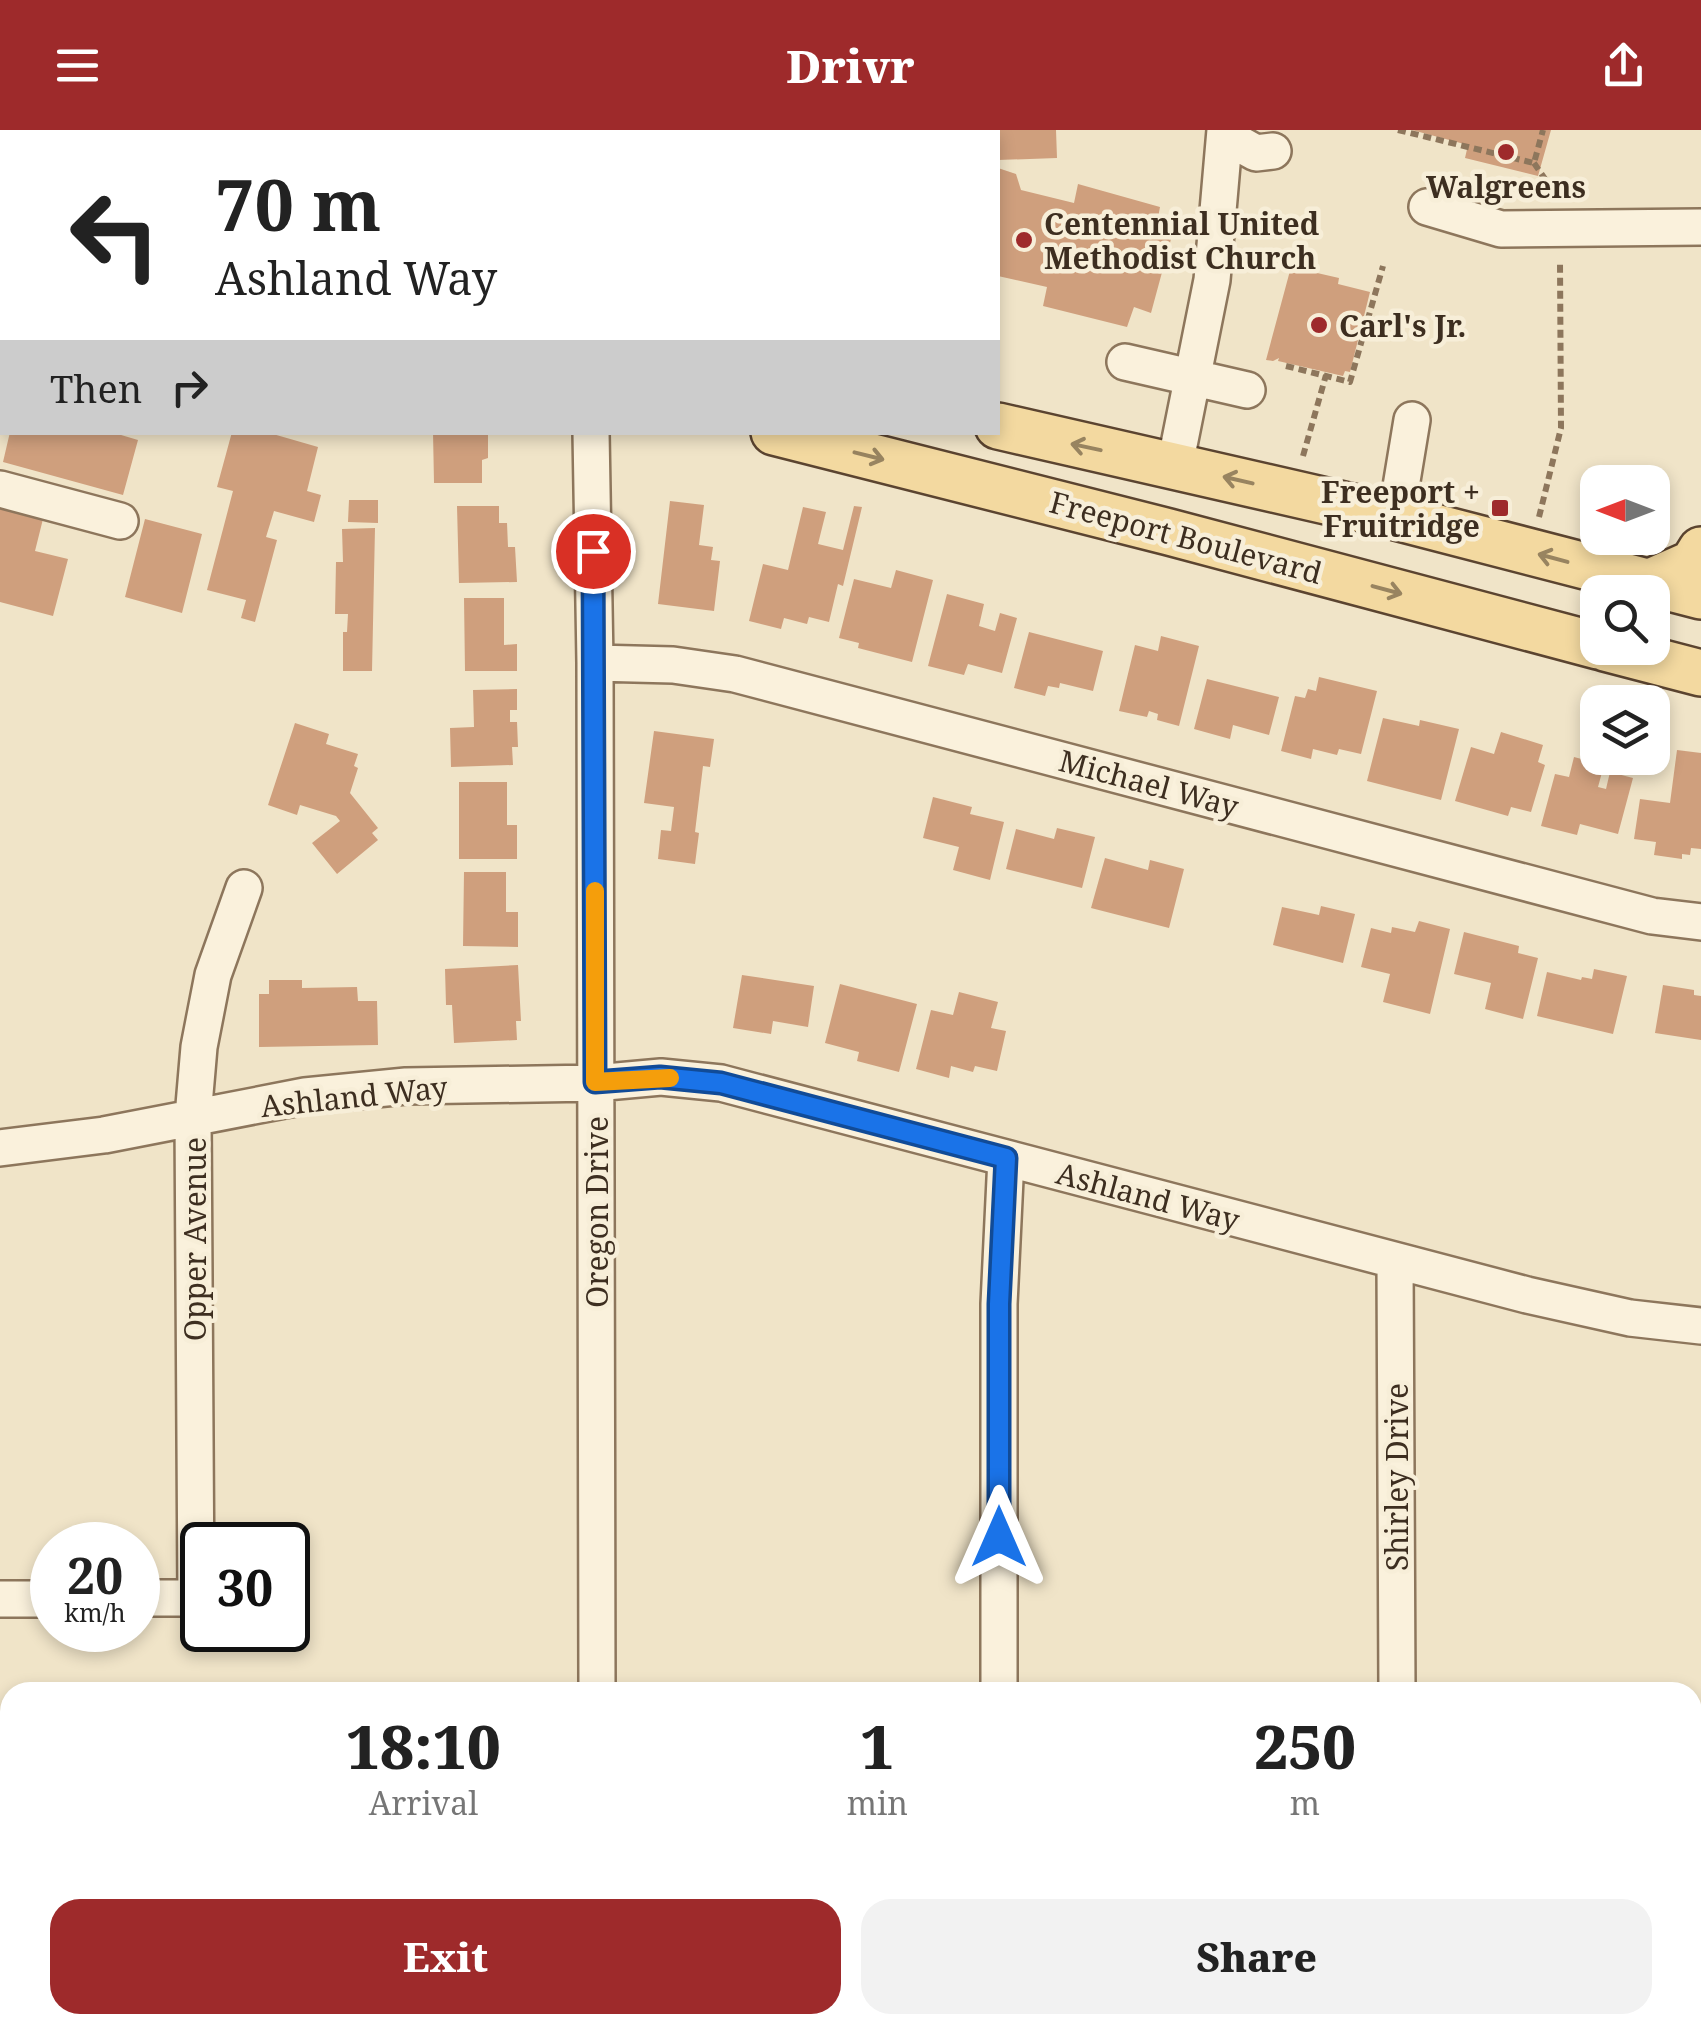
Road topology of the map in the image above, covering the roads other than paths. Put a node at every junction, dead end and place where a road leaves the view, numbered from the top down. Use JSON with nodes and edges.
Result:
{"nodes":[{"id":1,"x":1225,"y":133,"type":"edge"},
{"id":2,"x":1273,"y":152,"type":"dead end"},
{"id":3,"x":1427,"y":207,"type":"dead end"},
{"id":4,"x":1701,"y":226,"type":"edge"},
{"id":5,"x":1126,"y":362,"type":"dead end"},
{"id":6,"x":1192,"y":380,"type":"junction"},
{"id":7,"x":1248,"y":390,"type":"dead end"},
{"id":8,"x":1412,"y":420,"type":"dead end"},
{"id":9,"x":1000,"y":426,"type":"edge"},
{"id":10,"x":590,"y":435,"type":"edge"},
{"id":11,"x":786,"y":435,"type":"edge"},
{"id":12,"x":1174,"y":465,"type":"junction"},
{"id":13,"x":0,"y":489,"type":"edge"},
{"id":14,"x":1396,"y":517,"type":"junction"},
{"id":15,"x":120,"y":521,"type":"dead end"},
{"id":16,"x":1701,"y":550,"type":"edge"},
{"id":17,"x":1617,"y":575,"type":"edge"},
{"id":18,"x":1666,"y":575,"type":"edge"},
{"id":19,"x":1670,"y":588,"type":"edge"},
{"id":20,"x":1701,"y":596,"type":"edge"},
{"id":21,"x":1580,"y":641,"type":"edge"},
{"id":22,"x":595,"y":663,"type":"junction"},
{"id":23,"x":1670,"y":665,"type":"edge"},
{"id":24,"x":1701,"y":673,"type":"edge"},
{"id":25,"x":244,"y":888,"type":"dead end"},
{"id":26,"x":1701,"y":922,"type":"edge"},
{"id":27,"x":595,"y":1082,"type":"junction"},
{"id":28,"x":193,"y":1116,"type":"junction"},
{"id":29,"x":0,"y":1148,"type":"edge"},
{"id":30,"x":1006,"y":1158,"type":"junction"},
{"id":31,"x":1395,"y":1262,"type":"junction"},
{"id":32,"x":1701,"y":1326,"type":"edge"},
{"id":33,"x":160,"y":1598,"type":"edge"},
{"id":34,"x":0,"y":1599,"type":"edge"},
{"id":35,"x":30,"y":1599,"type":"edge"},
{"id":36,"x":596,"y":1682,"type":"edge"},
{"id":37,"x":999,"y":1682,"type":"edge"},
{"id":38,"x":1397,"y":1682,"type":"edge"}],
"edges":[{"from":1,"to":2,"type":"street"},
{"from":1,"to":6,"type":"street"},
{"from":3,"to":4,"type":"street"},
{"from":5,"to":6,"type":"street"},
{"from":6,"to":7,"type":"street"},
{"from":6,"to":12,"type":"street"},
{"from":8,"to":14,"type":"street"},
{"from":12,"to":9,"type":"main road","name":"Freeport Boulevard","one_way":true},
{"from":10,"to":22,"type":"street","name":"Oregon Drive"},
{"from":11,"to":21,"type":"main road","name":"Freeport Boulevard","one_way":true},
{"from":14,"to":12,"type":"main road","name":"Freeport Boulevard","one_way":true},
{"from":13,"to":15,"type":"street"},
{"from":17,"to":14,"type":"main road","name":"Freeport Boulevard","one_way":true},
{"from":16,"to":18,"type":"main road"},
{"from":19,"to":20,"type":"main road","name":"Freeport Boulevard"},
{"from":22,"to":26,"type":"street","name":"Michael Way"},
{"from":22,"to":27,"type":"street","name":"Oregon Drive"},
{"from":23,"to":24,"type":"main road"},
{"from":25,"to":28,"type":"street","name":"Opper Avenue"},
{"from":27,"to":28,"type":"street","name":"Ashland Way"},
{"from":27,"to":30,"type":"street","name":"Ashland Way"},
{"from":27,"to":36,"type":"street","name":"Oregon Drive"},
{"from":28,"to":29,"type":"street","name":"Ashland Way"},
{"from":28,"to":33,"type":"street","name":"Opper Avenue"},
{"from":30,"to":31,"type":"street","name":"Ashland Way"},
{"from":30,"to":37,"type":"street"},
{"from":31,"to":32,"type":"street","name":"Ashland Way"},
{"from":31,"to":38,"type":"street","name":"Shirley Drive"},
{"from":34,"to":35,"type":"street"}]}
